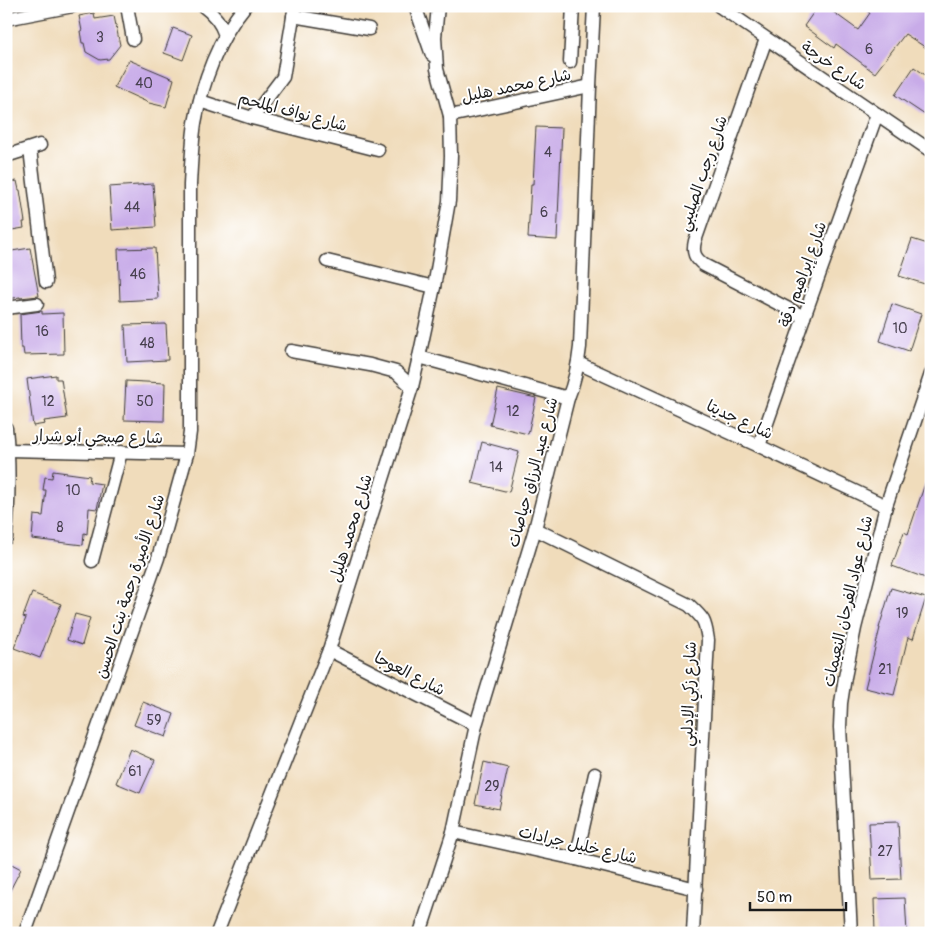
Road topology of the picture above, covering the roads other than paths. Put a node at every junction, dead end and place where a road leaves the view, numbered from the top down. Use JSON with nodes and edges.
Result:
{"nodes":[{"id":1,"x":73,"y":6,"type":"edge"},
{"id":2,"x":127,"y":6,"type":"edge"},
{"id":3,"x":203,"y":6,"type":"edge"},
{"id":4,"x":245,"y":6,"type":"edge"},
{"id":5,"x":415,"y":6,"type":"edge"},
{"id":6,"x":438,"y":6,"type":"edge"},
{"id":7,"x":573,"y":6,"type":"edge"},
{"id":8,"x":594,"y":6,"type":"edge"},
{"id":9,"x":719,"y":6,"type":"edge"},
{"id":10,"x":293,"y":11,"type":"edge"},
{"id":11,"x":6,"y":20,"type":"edge"},
{"id":12,"x":369,"y":29,"type":"dead end"},
{"id":13,"x":225,"y":35,"type":"junction"},
{"id":14,"x":133,"y":39,"type":"dead end"},
{"id":15,"x":766,"y":39,"type":"junction"},
{"id":16,"x":570,"y":62,"type":"dead end"},
{"id":17,"x":437,"y":69,"type":"junction"},
{"id":18,"x":590,"y":86,"type":"junction"},
{"id":19,"x":200,"y":101,"type":"junction"},
{"id":20,"x":877,"y":114,"type":"junction"},
{"id":21,"x":450,"y":116,"type":"junction"},
{"id":22,"x":252,"y":118,"type":"junction"},
{"id":23,"x":378,"y":150,"type":"dead end"},
{"id":24,"x":931,"y":151,"type":"edge"},
{"id":25,"x":6,"y":156,"type":"edge"},
{"id":26,"x":327,"y":261,"type":"dead end"},
{"id":27,"x":46,"y":282,"type":"dead end"},
{"id":28,"x":434,"y":287,"type":"junction"},
{"id":29,"x":37,"y":304,"type":"dead end"},
{"id":30,"x":6,"y":308,"type":"edge"},
{"id":31,"x":804,"y":316,"type":"junction"},
{"id":32,"x":291,"y":351,"type":"dead end"},
{"id":33,"x":419,"y":357,"type":"junction"},
{"id":34,"x":578,"y":363,"type":"junction"},
{"id":35,"x":931,"y":374,"type":"edge"},
{"id":36,"x":412,"y":387,"type":"junction"},
{"id":37,"x":568,"y":398,"type":"junction"},
{"id":38,"x":6,"y":428,"type":"edge"},
{"id":39,"x":759,"y":446,"type":"junction"},
{"id":40,"x":8,"y":450,"type":"junction"},
{"id":41,"x":121,"y":452,"type":"junction"},
{"id":42,"x":187,"y":454,"type":"junction"},
{"id":43,"x":886,"y":506,"type":"junction"},
{"id":44,"x":535,"y":529,"type":"junction"},
{"id":45,"x":6,"y":538,"type":"edge"},
{"id":46,"x":92,"y":561,"type":"dead end"},
{"id":47,"x":329,"y":650,"type":"junction"},
{"id":48,"x":476,"y":725,"type":"junction"},
{"id":49,"x":595,"y":774,"type":"dead end"},
{"id":50,"x":453,"y":832,"type":"junction"},
{"id":51,"x":576,"y":859,"type":"junction"},
{"id":52,"x":696,"y":889,"type":"junction"},
{"id":53,"x":29,"y":931,"type":"edge"},
{"id":54,"x":217,"y":933,"type":"edge"},
{"id":55,"x":420,"y":933,"type":"edge"},
{"id":56,"x":693,"y":933,"type":"edge"},
{"id":57,"x":851,"y":933,"type":"edge"}],
"edges":[{"from":1,"to":11,"type":"street"},
{"from":2,"to":14,"type":"street"},
{"from":3,"to":13,"type":"street"},
{"from":4,"to":13,"type":"street","name":"شارع الأميرة رحمة بنت الحسن"},
{"from":5,"to":17,"type":"street"},
{"from":6,"to":17,"type":"street","name":"شارع محمد هليل"},
{"from":7,"to":16,"type":"street"},
{"from":8,"to":18,"type":"street","name":"شارع عبد الرزاق حياصات"},
{"from":9,"to":15,"type":"street","name":"شارع خرجة"},
{"from":10,"to":12,"type":"street"},
{"from":10,"to":22,"type":"street"},
{"from":13,"to":19,"type":"street","name":"شارع الأميرة رحمة بنت الحسن"},
{"from":15,"to":20,"type":"street","name":"شارع خرجة"},
{"from":15,"to":31,"type":"street","name":"شارع رجب الصليبي"},
{"from":17,"to":21,"type":"street","name":"شارع محمد هليل"},
{"from":18,"to":21,"type":"street","name":"شارع محمد هليل"},
{"from":18,"to":34,"type":"street","name":"شارع عبد الرزاق حياصات"},
{"from":19,"to":22,"type":"street","name":"شارع نواف الملحم"},
{"from":19,"to":42,"type":"street","name":"شارع الأميرة رحمة بنت الحسن"},
{"from":20,"to":24,"type":"street","name":"شارع خرجة"},
{"from":20,"to":31,"type":"street","name":"شارع إبراهيم دقة"},
{"from":21,"to":28,"type":"street","name":"شارع محمد هليل"},
{"from":22,"to":23,"type":"street","name":"شارع نواف الملحم"},
{"from":25,"to":27,"type":"street"},
{"from":26,"to":28,"type":"street"},
{"from":28,"to":33,"type":"street","name":"شارع محمد هليل"},
{"from":29,"to":30,"type":"street"},
{"from":31,"to":39,"type":"street","name":"شارع إبراهيم دقة"},
{"from":32,"to":36,"type":"street"},
{"from":33,"to":36,"type":"street","name":"شارع محمد هليل"},
{"from":33,"to":37,"type":"street"},
{"from":34,"to":37,"type":"street","name":"شارع عبد الرزاق حياصات"},
{"from":34,"to":39,"type":"street","name":"شارع جديتا"},
{"from":35,"to":43,"type":"street","name":"شارع عواد الفرحان النعيمات"},
{"from":36,"to":47,"type":"street","name":"شارع محمد هليل"},
{"from":37,"to":44,"type":"street","name":"شارع عبد الرزاق حياصات"},
{"from":38,"to":40,"type":"street"},
{"from":39,"to":43,"type":"street","name":"شارع جديتا"},
{"from":40,"to":41,"type":"street","name":"شارع صبحي أبو شرار"},
{"from":40,"to":45,"type":"street"},
{"from":41,"to":42,"type":"street","name":"شارع صبحي أبو شرار"},
{"from":41,"to":46,"type":"street"},
{"from":42,"to":53,"type":"street","name":"شارع الأميرة رحمة بنت الحسن"},
{"from":43,"to":57,"type":"street","name":"شارع عواد الفرحان النعيمات"},
{"from":44,"to":48,"type":"street","name":"شارع عبد الرزاق حياصات"},
{"from":44,"to":52,"type":"street","name":"شارع زكي الإدلبي"},
{"from":47,"to":48,"type":"street","name":"شارع العوجا"},
{"from":47,"to":54,"type":"street","name":"شارع محمد هليل"},
{"from":48,"to":50,"type":"street","name":"شارع عبد الرزاق حياصات"},
{"from":49,"to":51,"type":"street"},
{"from":50,"to":51,"type":"street","name":"شارع خليل جرادات"},
{"from":50,"to":55,"type":"street","name":"شارع عبد الرزاق حياصات"},
{"from":51,"to":52,"type":"street","name":"شارع خليل جرادات"},
{"from":52,"to":56,"type":"street","name":"شارع زكي الإدلبي"}]}
